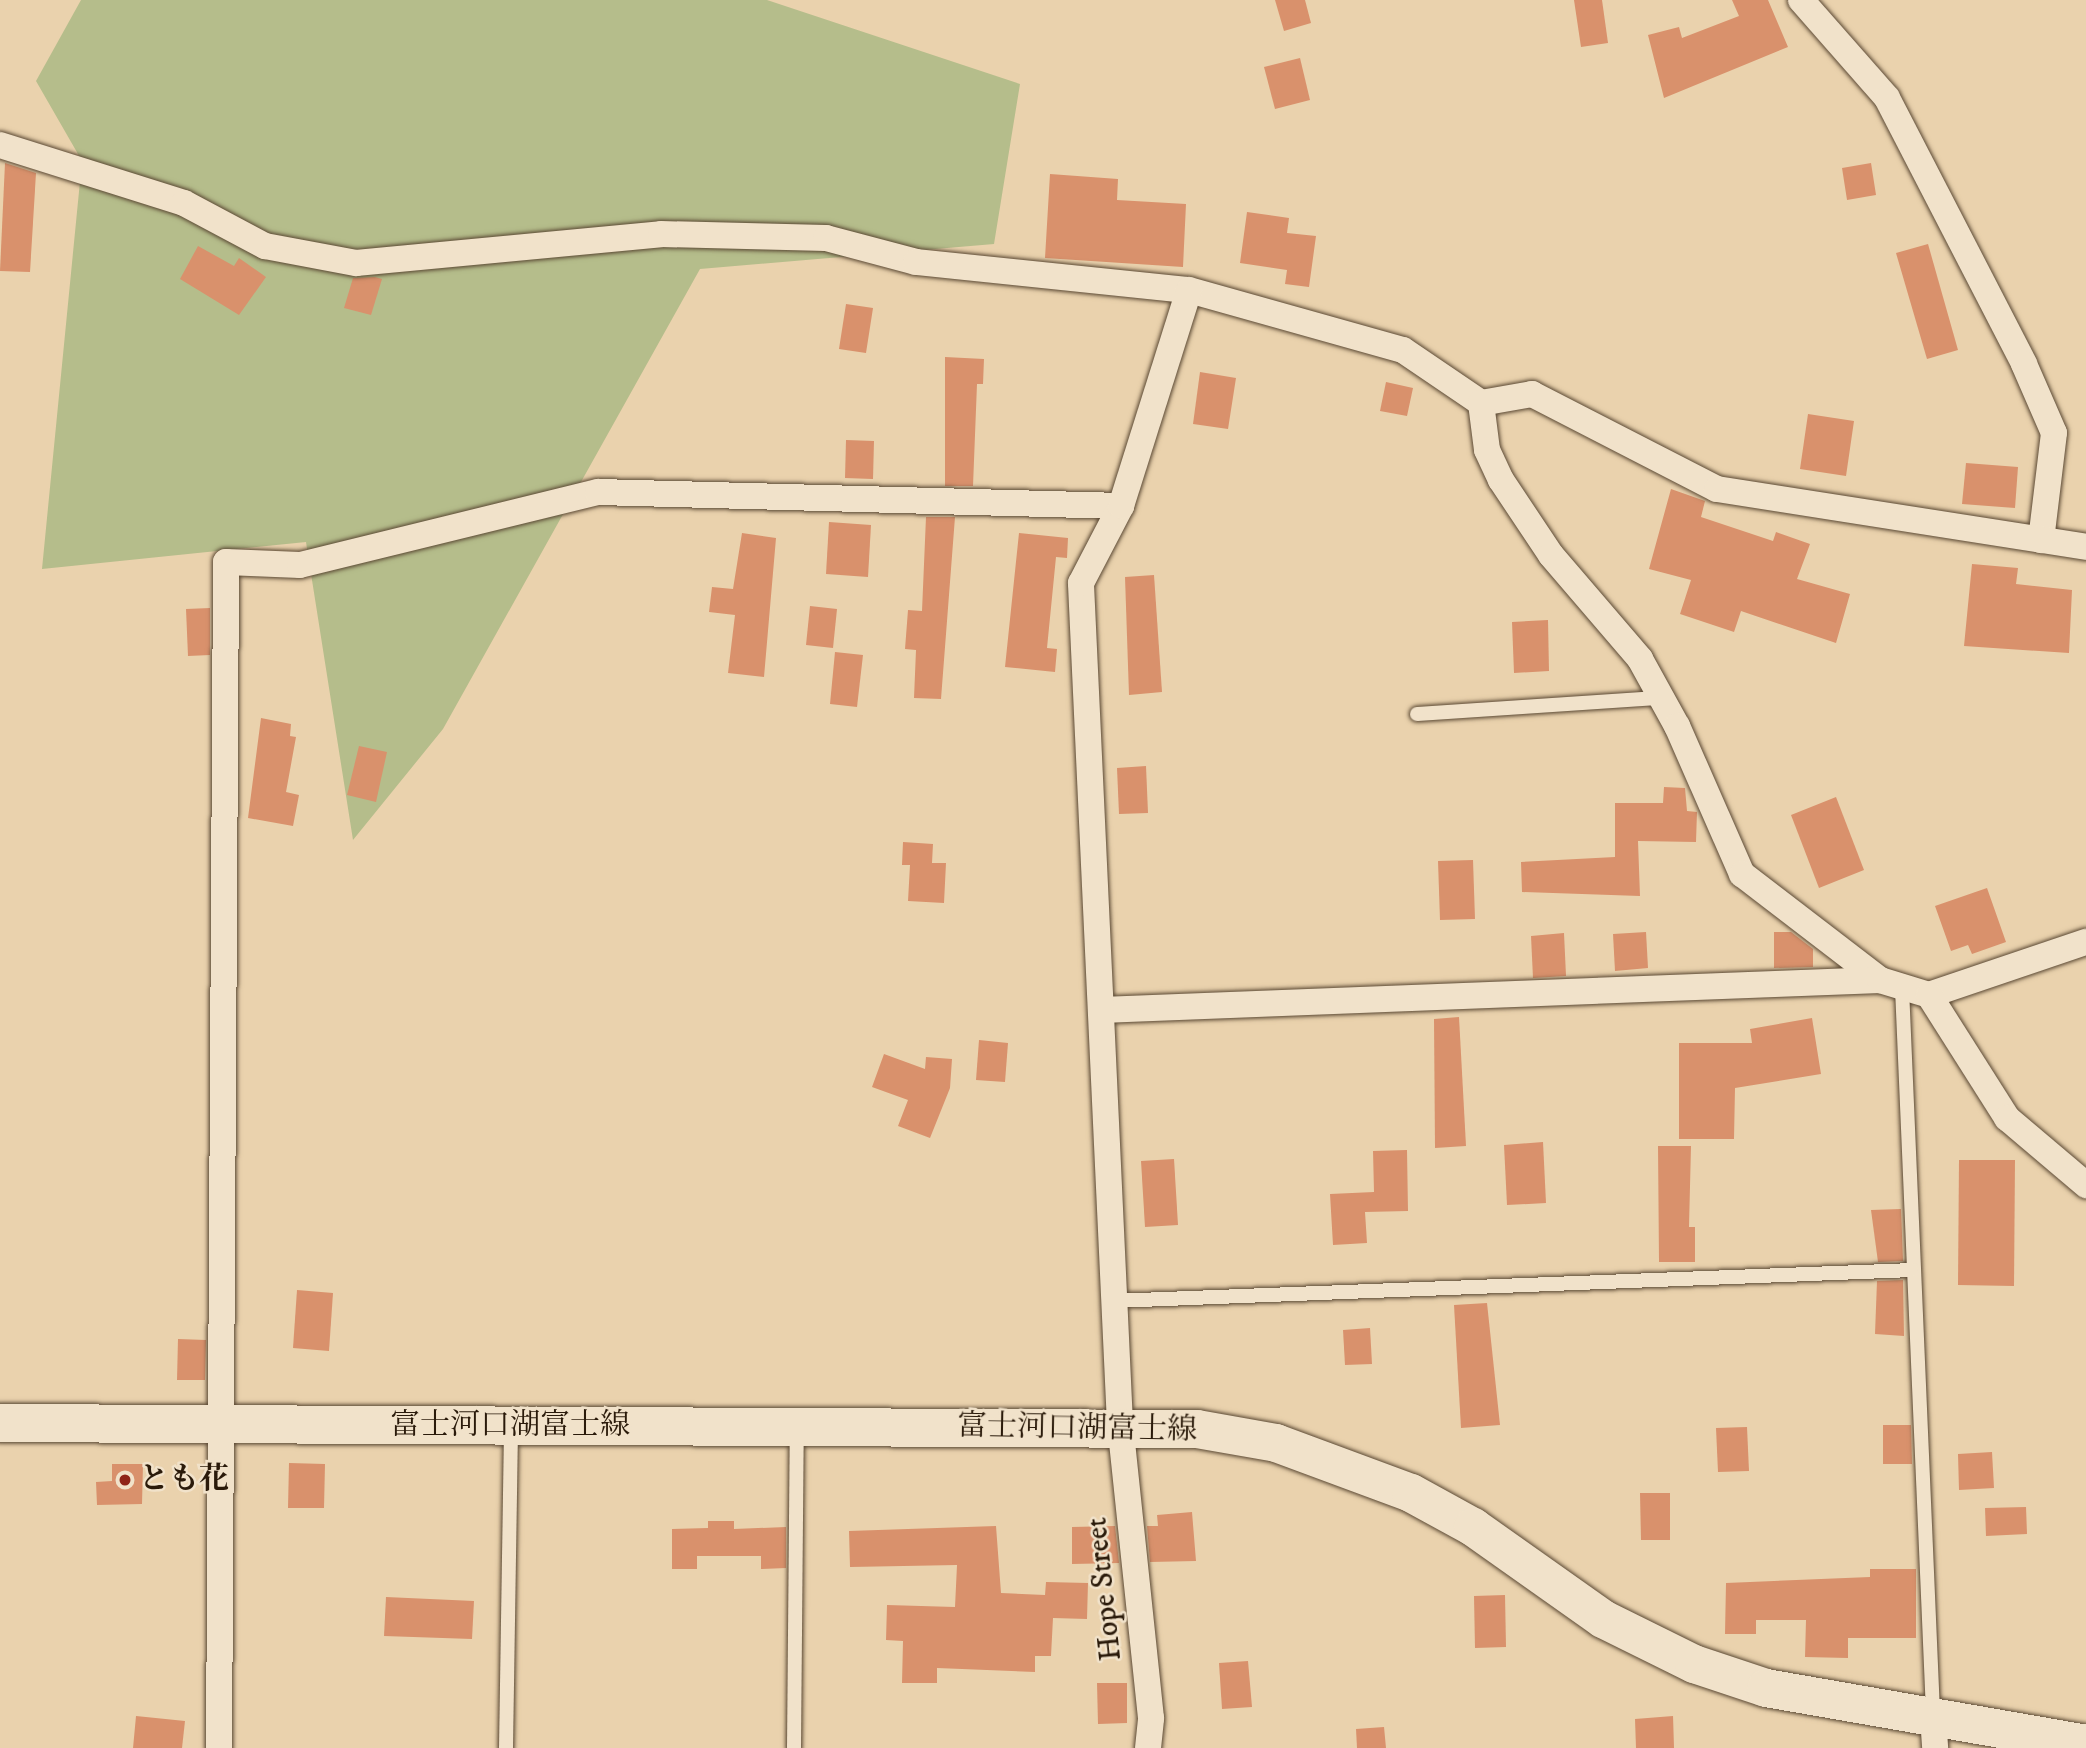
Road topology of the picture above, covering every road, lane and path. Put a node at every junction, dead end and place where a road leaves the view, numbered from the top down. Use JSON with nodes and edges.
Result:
{"nodes":[{"id":1,"x":1801,"y":0,"type":"edge"},
{"id":2,"x":0,"y":145,"type":"edge"},
{"id":3,"x":1189,"y":290,"type":"junction"},
{"id":4,"x":1480,"y":403,"type":"junction"},
{"id":5,"x":1121,"y":506,"type":"junction"},
{"id":6,"x":2041,"y":540,"type":"junction"},
{"id":7,"x":2086,"y":547,"type":"edge"},
{"id":8,"x":1661,"y":698,"type":"junction"},
{"id":9,"x":1417,"y":714,"type":"dead end"},
{"id":10,"x":2086,"y":942,"type":"edge"},
{"id":11,"x":1891,"y":984,"type":"junction"},
{"id":12,"x":1929,"y":995,"type":"junction"},
{"id":13,"x":1101,"y":1010,"type":"junction"},
{"id":14,"x":2086,"y":1185,"type":"edge"},
{"id":15,"x":1912,"y":1270,"type":"junction"},
{"id":16,"x":1113,"y":1301,"type":"junction"},
{"id":17,"x":0,"y":1423,"type":"edge"},
{"id":18,"x":220,"y":1423,"type":"junction"},
{"id":19,"x":1120,"y":1424,"type":"junction"},
{"id":20,"x":797,"y":1426,"type":"junction"},
{"id":21,"x":511,"y":1427,"type":"junction"},
{"id":22,"x":1934,"y":1732,"type":"edge"},
{"id":23,"x":2086,"y":1744,"type":"edge"},
{"id":24,"x":219,"y":1748,"type":"edge"},
{"id":25,"x":506,"y":1748,"type":"edge"},
{"id":26,"x":794,"y":1748,"type":"edge"},
{"id":27,"x":1148,"y":1748,"type":"edge"}],
"edges":[{"from":1,"to":6,"type":"street"},
{"from":2,"to":3,"type":"street"},
{"from":3,"to":4,"type":"street"},
{"from":3,"to":5,"type":"street","name":"Hope Street"},
{"from":4,"to":6,"type":"street"},
{"from":4,"to":8,"type":"street"},
{"from":5,"to":13,"type":"street","name":"Hope Street"},
{"from":5,"to":18,"type":"street"},
{"from":6,"to":7,"type":"street"},
{"from":8,"to":9,"type":"lane"},
{"from":8,"to":11,"type":"street"},
{"from":10,"to":12,"type":"street"},
{"from":11,"to":12,"type":"street"},
{"from":11,"to":13,"type":"street"},
{"from":11,"to":15,"type":"lane"},
{"from":12,"to":14,"type":"street"},
{"from":13,"to":16,"type":"street","name":"Hope Street"},
{"from":15,"to":16,"type":"lane"},
{"from":15,"to":22,"type":"lane"},
{"from":16,"to":19,"type":"street","name":"Hope Street"},
{"from":17,"to":18,"type":"main road","name":"富士河口湖富士線"},
{"from":18,"to":21,"type":"main road","name":"富士河口湖富士線"},
{"from":18,"to":24,"type":"street"},
{"from":19,"to":20,"type":"main road","name":"富士河口湖富士線"},
{"from":19,"to":22,"type":"main road","name":"富士河口湖富士線"},
{"from":19,"to":27,"type":"street","name":"Hope Street"},
{"from":20,"to":21,"type":"main road","name":"富士河口湖富士線"},
{"from":20,"to":26,"type":"lane"},
{"from":21,"to":25,"type":"lane"},
{"from":22,"to":23,"type":"main road","name":"富士河口湖富士線"}]}
